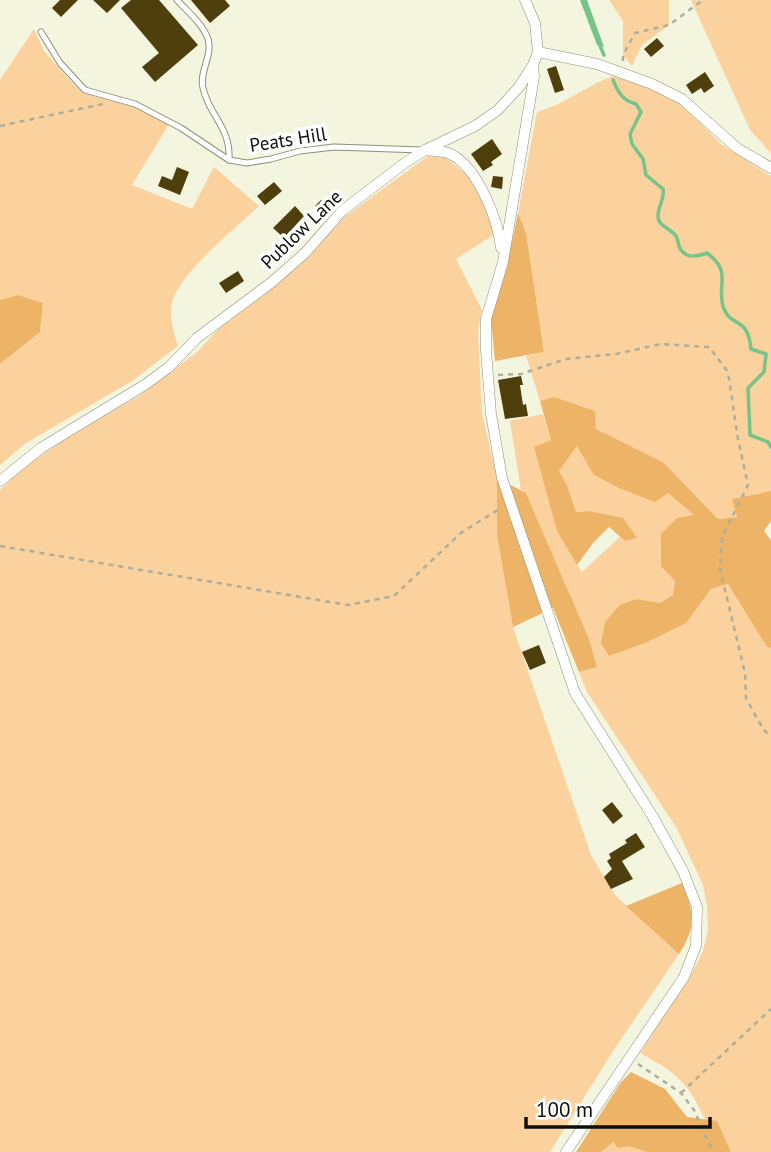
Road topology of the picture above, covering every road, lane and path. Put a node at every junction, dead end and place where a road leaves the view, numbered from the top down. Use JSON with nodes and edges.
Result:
{"nodes":[{"id":1,"x":177,"y":0,"type":"edge"},
{"id":2,"x":525,"y":0,"type":"edge"},
{"id":3,"x":703,"y":0,"type":"edge"},
{"id":4,"x":41,"y":32,"type":"dead end"},
{"id":5,"x":538,"y":52,"type":"junction"},
{"id":6,"x":623,"y":55,"type":"dead end"},
{"id":7,"x":533,"y":65,"type":"junction"},
{"id":8,"x":109,"y":103,"type":"dead end"},
{"id":9,"x":0,"y":126,"type":"edge"},
{"id":10,"x":425,"y":150,"type":"junction"},
{"id":11,"x":229,"y":160,"type":"junction"},
{"id":12,"x":771,"y":168,"type":"edge"},
{"id":13,"x":503,"y":262,"type":"junction"},
{"id":14,"x":488,"y":376,"type":"junction"},
{"id":15,"x":0,"y":481,"type":"edge"},
{"id":16,"x":510,"y":502,"type":"junction"},
{"id":17,"x":0,"y":546,"type":"edge"},
{"id":18,"x":771,"y":737,"type":"edge"},
{"id":19,"x":771,"y":1009,"type":"edge"},
{"id":20,"x":629,"y":1057,"type":"junction"},
{"id":21,"x":681,"y":1093,"type":"junction"},
{"id":22,"x":566,"y":1152,"type":"edge"},
{"id":23,"x":713,"y":1152,"type":"edge"}],
"edges":[{"from":1,"to":11,"type":"lane"},
{"from":2,"to":5,"type":"street"},
{"from":3,"to":6,"type":"path"},
{"from":4,"to":11,"type":"lane","name":"Peats Hill"},
{"from":5,"to":7,"type":"street","name":"Publow Lane"},
{"from":5,"to":12,"type":"street"},
{"from":7,"to":10,"type":"street","name":"Publow Lane"},
{"from":7,"to":13,"type":"street"},
{"from":8,"to":9,"type":"path"},
{"from":10,"to":11,"type":"lane","name":"Peats Hill"},
{"from":10,"to":13,"type":"street"},
{"from":10,"to":15,"type":"street","name":"Publow Lane"},
{"from":13,"to":14,"type":"street"},
{"from":14,"to":16,"type":"street"},
{"from":14,"to":18,"type":"path"},
{"from":16,"to":17,"type":"path"},
{"from":16,"to":20,"type":"street"},
{"from":19,"to":21,"type":"path"},
{"from":20,"to":21,"type":"path"},
{"from":20,"to":22,"type":"street"},
{"from":21,"to":23,"type":"path"}]}
